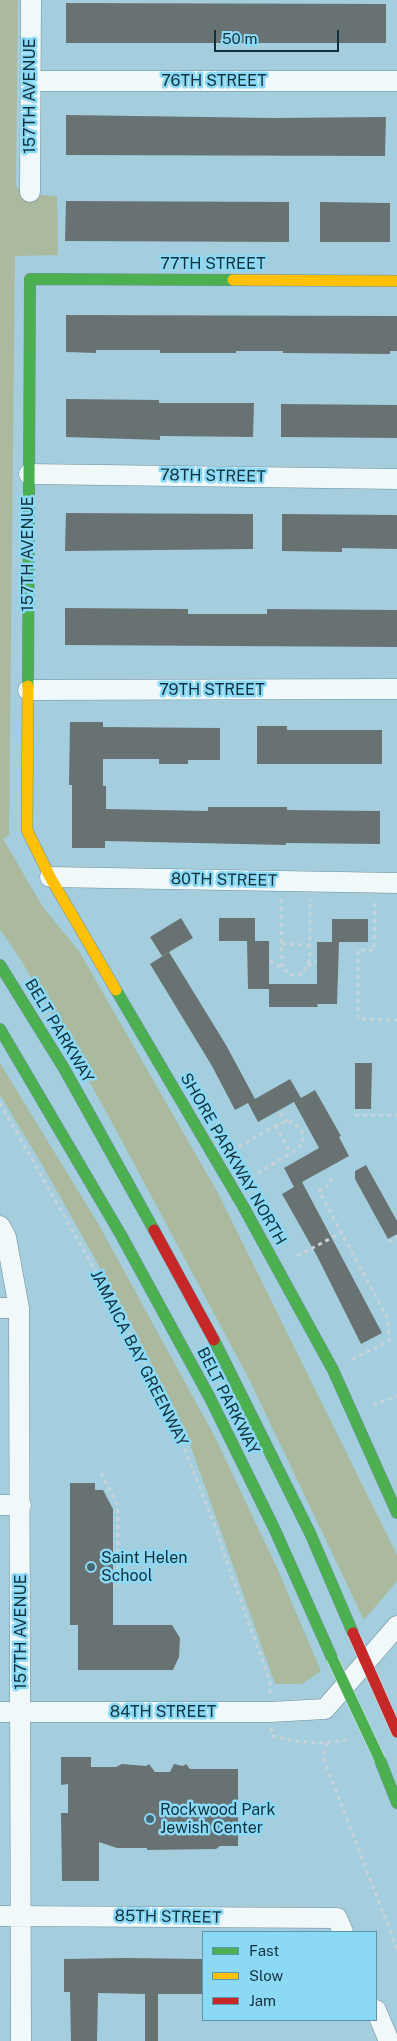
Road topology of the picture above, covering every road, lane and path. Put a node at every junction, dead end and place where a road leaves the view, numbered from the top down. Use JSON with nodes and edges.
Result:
{"nodes":[{"id":1,"x":31,"y":0,"type":"edge"},
{"id":2,"x":30,"y":81,"type":"junction"},
{"id":3,"x":397,"y":81,"type":"edge"},
{"id":4,"x":30,"y":192,"type":"dead end"},
{"id":5,"x":30,"y":279,"type":"joint"},
{"id":6,"x":397,"y":281,"type":"edge"},
{"id":7,"x":29,"y":474,"type":"junction"},
{"id":8,"x":397,"y":478,"type":"edge"},
{"id":9,"x":28,"y":690,"type":"junction"},
{"id":10,"x":397,"y":690,"type":"edge"},
{"id":11,"x":27,"y":830,"type":"joint"},
{"id":12,"x":50,"y":877,"type":"junction"},
{"id":13,"x":280,"y":881,"type":"junction"},
{"id":14,"x":309,"y":881,"type":"junction"},
{"id":15,"x":397,"y":882,"type":"edge"},
{"id":16,"x":375,"y":903,"type":"dead end"},
{"id":17,"x":282,"y":944,"type":"junction"},
{"id":18,"x":310,"y":945,"type":"junction"},
{"id":19,"x":270,"y":961,"type":"dead end"},
{"id":20,"x":316,"y":961,"type":"dead end"},
{"id":21,"x":0,"y":965,"type":"edge"},
{"id":22,"x":308,"y":966,"type":"junction"},
{"id":23,"x":282,"y":968,"type":"junction"},
{"id":24,"x":297,"y":975,"type":"junction"},
{"id":25,"x":292,"y":978,"type":"dead end"},
{"id":26,"x":397,"y":1020,"type":"edge"},
{"id":27,"x":0,"y":1029,"type":"edge"},
{"id":28,"x":0,"y":1103,"type":"edge"},
{"id":29,"x":280,"y":1112,"type":"dead end"},
{"id":30,"x":355,"y":1115,"type":"dead end"},
{"id":31,"x":397,"y":1115,"type":"edge"},
{"id":32,"x":287,"y":1122,"type":"junction"},
{"id":33,"x":301,"y":1122,"type":"dead end"},
{"id":34,"x":276,"y":1125,"type":"junction"},
{"id":35,"x":300,"y":1129,"type":"junction"},
{"id":36,"x":300,"y":1145,"type":"junction"},
{"id":37,"x":238,"y":1147,"type":"dead end"},
{"id":38,"x":302,"y":1151,"type":"dead end"},
{"id":39,"x":290,"y":1153,"type":"junction"},
{"id":40,"x":254,"y":1175,"type":"dead end"},
{"id":41,"x":331,"y":1178,"type":"dead end"},
{"id":42,"x":0,"y":1226,"type":"edge"},
{"id":43,"x":340,"y":1233,"type":"junction"},
{"id":44,"x":397,"y":1237,"type":"edge"},
{"id":45,"x":388,"y":1242,"type":"dead end"},
{"id":46,"x":297,"y":1256,"type":"dead end"},
{"id":47,"x":10,"y":1308,"type":"edge"},
{"id":48,"x":351,"y":1360,"type":"dead end"},
{"id":49,"x":397,"y":1396,"type":"edge"},
{"id":50,"x":373,"y":1405,"type":"dead end"},
{"id":51,"x":101,"y":1473,"type":"dead end"},
{"id":52,"x":0,"y":1505,"type":"edge"},
{"id":53,"x":21,"y":1505,"type":"junction"},
{"id":54,"x":397,"y":1513,"type":"edge"},
{"id":55,"x":114,"y":1586,"type":"dead end"},
{"id":56,"x":397,"y":1626,"type":"edge"},
{"id":57,"x":0,"y":1712,"type":"edge"},
{"id":58,"x":20,"y":1712,"type":"junction"},
{"id":59,"x":270,"y":1712,"type":"junction"},
{"id":60,"x":397,"y":1732,"type":"edge"},
{"id":61,"x":348,"y":1740,"type":"dead end"},
{"id":62,"x":326,"y":1743,"type":"junction"},
{"id":63,"x":397,"y":1803,"type":"edge"},
{"id":64,"x":0,"y":1916,"type":"edge"},
{"id":65,"x":21,"y":1916,"type":"junction"},
{"id":66,"x":340,"y":1925,"type":"edge"},
{"id":67,"x":397,"y":1949,"type":"edge"},
{"id":68,"x":377,"y":2012,"type":"edge"},
{"id":69,"x":21,"y":2041,"type":"edge"},
{"id":70,"x":389,"y":2041,"type":"edge"}],
"edges":[{"from":1,"to":2,"type":"street","name":"157TH AVENUE"},
{"from":2,"to":3,"type":"street","name":"76TH STREET"},
{"from":2,"to":4,"type":"street","name":"157TH AVENUE"},
{"from":5,"to":6,"type":"main road","name":"77TH STREET"},
{"from":5,"to":7,"type":"main road","name":"157TH AVENUE"},
{"from":7,"to":8,"type":"street","name":"78TH STREET"},
{"from":7,"to":9,"type":"main road","name":"157TH AVENUE"},
{"from":9,"to":10,"type":"street","name":"79TH STREET"},
{"from":9,"to":11,"type":"main road","name":"157TH AVENUE"},
{"from":11,"to":12,"type":"main road","name":"SHORE PARKWAY NORTH"},
{"from":12,"to":13,"type":"street","name":"80TH STREET"},
{"from":12,"to":54,"type":"main road","name":"SHORE PARKWAY NORTH"},
{"from":13,"to":14,"type":"street","name":"80TH STREET"},
{"from":13,"to":17,"type":"path"},
{"from":14,"to":15,"type":"street","name":"80TH STREET"},
{"from":14,"to":18,"type":"path"},
{"from":16,"to":26,"type":"path"},
{"from":17,"to":18,"type":"path"},
{"from":17,"to":23,"type":"path"},
{"from":18,"to":22,"type":"path"},
{"from":19,"to":23,"type":"path"},
{"from":20,"to":22,"type":"path"},
{"from":21,"to":60,"type":"main road","name":"BELT PARKWAY","bridge":true},
{"from":22,"to":24,"type":"path"},
{"from":23,"to":24,"type":"path"},
{"from":24,"to":25,"type":"path"},
{"from":27,"to":63,"type":"main road","name":"BELT PARKWAY","bridge":true},
{"from":28,"to":59,"type":"path","name":"JAMAICA BAY GREENWAY"},
{"from":29,"to":32,"type":"path"},
{"from":30,"to":31,"type":"path"},
{"from":32,"to":34,"type":"path"},
{"from":32,"to":35,"type":"path"},
{"from":33,"to":35,"type":"path"},
{"from":34,"to":37,"type":"path"},
{"from":34,"to":39,"type":"path"},
{"from":35,"to":36,"type":"path"},
{"from":36,"to":38,"type":"path"},
{"from":36,"to":39,"type":"path"},
{"from":39,"to":40,"type":"path"},
{"from":41,"to":43,"type":"path"},
{"from":42,"to":47,"type":"street","name":"157TH AVENUE"},
{"from":43,"to":46,"type":"path"},
{"from":43,"to":48,"type":"path"},
{"from":44,"to":45,"type":"path"},
{"from":47,"to":53,"type":"street","name":"157TH AVENUE"},
{"from":49,"to":50,"type":"path"},
{"from":51,"to":55,"type":"path"},
{"from":52,"to":53,"type":"street"},
{"from":53,"to":58,"type":"street","name":"157TH AVENUE"},
{"from":56,"to":59,"type":"street","name":"84TH STREET"},
{"from":57,"to":58,"type":"street","name":"84TH STREET"},
{"from":58,"to":59,"type":"street","name":"84TH STREET"},
{"from":58,"to":65,"type":"street","name":"157TH AVENUE"},
{"from":59,"to":62,"type":"path","name":"JAMAICA BAY GREENWAY"},
{"from":61,"to":62,"type":"path"},
{"from":62,"to":67,"type":"path"},
{"from":64,"to":65,"type":"street","name":"85TH STREET"},
{"from":65,"to":66,"type":"street","name":"85TH STREET"},
{"from":65,"to":69,"type":"street","name":"157TH AVENUE"},
{"from":68,"to":70,"type":"street"}]}
